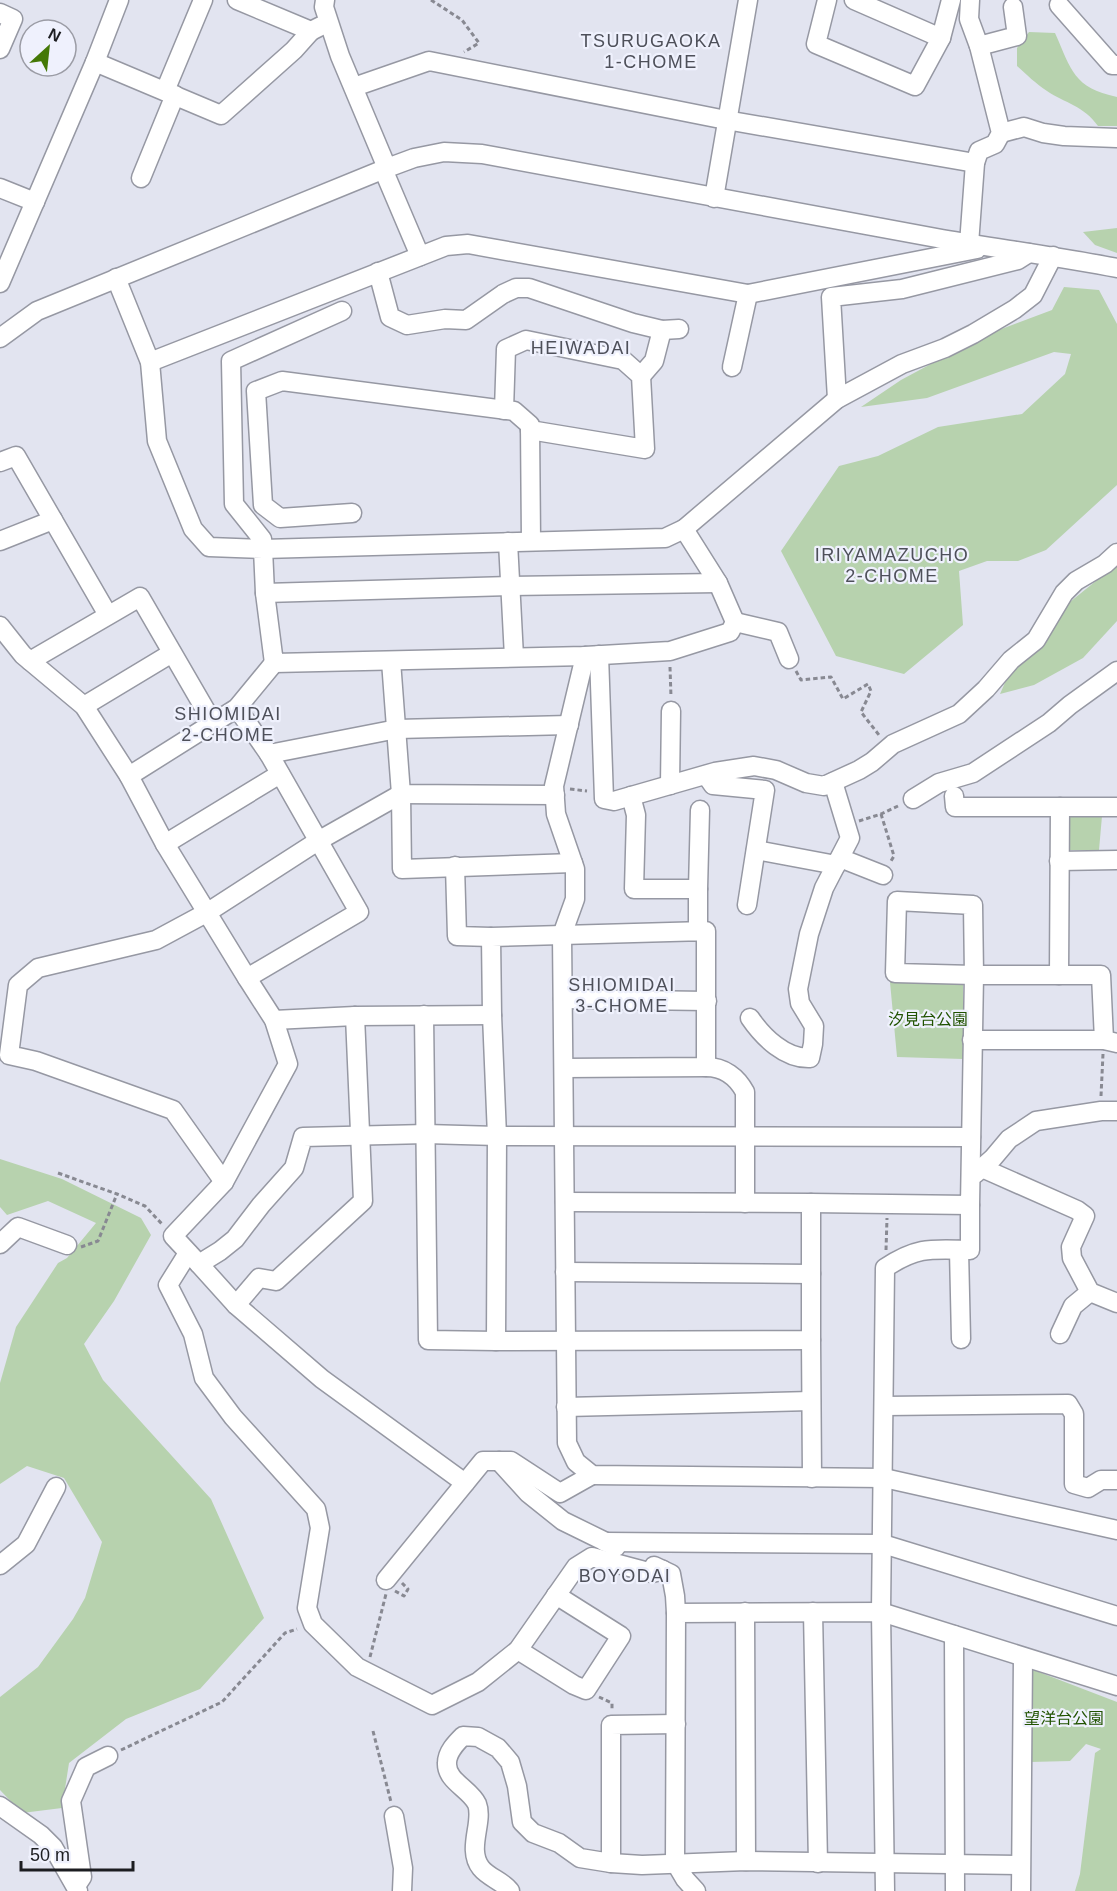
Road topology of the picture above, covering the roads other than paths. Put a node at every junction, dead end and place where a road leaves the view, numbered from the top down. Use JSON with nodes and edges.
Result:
{"nodes":[{"id":1,"x":119,"y":0,"type":"edge"},
{"id":2,"x":203,"y":0,"type":"edge"},
{"id":3,"x":237,"y":0,"type":"edge"},
{"id":4,"x":325,"y":0,"type":"edge"},
{"id":5,"x":748,"y":0,"type":"edge"},
{"id":6,"x":827,"y":0,"type":"edge"},
{"id":7,"x":854,"y":0,"type":"edge"},
{"id":8,"x":951,"y":0,"type":"edge"},
{"id":9,"x":970,"y":0,"type":"edge"},
{"id":10,"x":1059,"y":5,"type":"dead end"},
{"id":11,"x":1013,"y":7,"type":"dead end"},
{"id":12,"x":0,"y":13,"type":"edge"},
{"id":13,"x":329,"y":22,"type":"junction"},
{"id":14,"x":311,"y":31,"type":"junction"},
{"id":15,"x":941,"y":38,"type":"junction"},
{"id":16,"x":979,"y":46,"type":"junction"},
{"id":17,"x":0,"y":49,"type":"edge"},
{"id":18,"x":95,"y":62,"type":"junction"},
{"id":19,"x":1117,"y":65,"type":"edge"},
{"id":20,"x":354,"y":87,"type":"junction"},
{"id":21,"x":170,"y":93,"type":"junction"},
{"id":22,"x":726,"y":120,"type":"junction"},
{"id":23,"x":1001,"y":133,"type":"junction"},
{"id":24,"x":1117,"y":138,"type":"edge"},
{"id":25,"x":975,"y":163,"type":"junction"},
{"id":26,"x":385,"y":168,"type":"junction"},
{"id":27,"x":141,"y":178,"type":"dead end"},
{"id":28,"x":0,"y":188,"type":"edge"},
{"id":29,"x":714,"y":198,"type":"junction"},
{"id":30,"x":35,"y":202,"type":"junction"},
{"id":31,"x":969,"y":244,"type":"junction"},
{"id":32,"x":988,"y":247,"type":"junction"},
{"id":33,"x":1029,"y":253,"type":"junction"},
{"id":34,"x":420,"y":256,"type":"junction"},
{"id":35,"x":1053,"y":256,"type":"junction"},
{"id":36,"x":1117,"y":268,"type":"edge"},
{"id":37,"x":378,"y":272,"type":"junction"},
{"id":38,"x":116,"y":278,"type":"junction"},
{"id":39,"x":0,"y":283,"type":"edge"},
{"id":40,"x":748,"y":294,"type":"junction"},
{"id":41,"x":342,"y":311,"type":"dead end"},
{"id":42,"x":0,"y":338,"type":"edge"},
{"id":43,"x":150,"y":362,"type":"junction"},
{"id":44,"x":732,"y":367,"type":"dead end"},
{"id":45,"x":641,"y":376,"type":"junction"},
{"id":46,"x":837,"y":399,"type":"junction"},
{"id":47,"x":504,"y":410,"type":"junction"},
{"id":48,"x":530,"y":430,"type":"junction"},
{"id":49,"x":0,"y":462,"type":"edge"},
{"id":50,"x":352,"y":513,"type":"dead end"},
{"id":51,"x":53,"y":519,"type":"junction"},
{"id":52,"x":684,"y":529,"type":"junction"},
{"id":53,"x":0,"y":541,"type":"edge"},
{"id":54,"x":508,"y":542,"type":"junction"},
{"id":55,"x":531,"y":542,"type":"junction"},
{"id":56,"x":263,"y":549,"type":"junction"},
{"id":57,"x":1117,"y":552,"type":"edge"},
{"id":58,"x":718,"y":583,"type":"junction"},
{"id":59,"x":510,"y":586,"type":"junction"},
{"id":60,"x":265,"y":592,"type":"junction"},
{"id":61,"x":108,"y":615,"type":"junction"},
{"id":62,"x":735,"y":621,"type":"junction"},
{"id":63,"x":0,"y":626,"type":"edge"},
{"id":64,"x":172,"y":653,"type":"junction"},
{"id":65,"x":592,"y":656,"type":"junction"},
{"id":66,"x":514,"y":657,"type":"junction"},
{"id":67,"x":789,"y":659,"type":"road end"},
{"id":68,"x":30,"y":661,"type":"junction"},
{"id":69,"x":391,"y":661,"type":"junction"},
{"id":70,"x":274,"y":663,"type":"junction"},
{"id":71,"x":1117,"y":671,"type":"edge"},
{"id":72,"x":84,"y":706,"type":"junction"},
{"id":73,"x":237,"y":708,"type":"junction"},
{"id":74,"x":671,"y":711,"type":"road end"},
{"id":75,"x":213,"y":723,"type":"junction"},
{"id":76,"x":569,"y":725,"type":"junction"},
{"id":77,"x":397,"y":729,"type":"junction"},
{"id":78,"x":269,"y":754,"type":"junction"},
{"id":79,"x":280,"y":774,"type":"junction"},
{"id":80,"x":706,"y":775,"type":"junction"},
{"id":81,"x":129,"y":776,"type":"junction"},
{"id":82,"x":833,"y":782,"type":"junction"},
{"id":83,"x":670,"y":785,"type":"junction"},
{"id":84,"x":561,"y":792,"type":"junction"},
{"id":85,"x":401,"y":794,"type":"junction"},
{"id":86,"x":631,"y":796,"type":"junction"},
{"id":87,"x":954,"y":796,"type":"dead end"},
{"id":88,"x":913,"y":798,"type":"road end"},
{"id":89,"x":1060,"y":807,"type":"junction"},
{"id":90,"x":1117,"y":807,"type":"edge"},
{"id":91,"x":700,"y":810,"type":"dead end"},
{"id":92,"x":318,"y":841,"type":"junction"},
{"id":93,"x":165,"y":844,"type":"junction"},
{"id":94,"x":756,"y":850,"type":"junction"},
{"id":95,"x":1117,"y":860,"type":"edge"},
{"id":96,"x":838,"y":861,"type":"junction"},
{"id":97,"x":1059,"y":861,"type":"junction"},
{"id":98,"x":573,"y":863,"type":"junction"},
{"id":99,"x":455,"y":867,"type":"junction"},
{"id":100,"x":883,"y":875,"type":"dead end"},
{"id":101,"x":698,"y":889,"type":"junction"},
{"id":102,"x":747,"y":905,"type":"dead end"},
{"id":103,"x":208,"y":912,"type":"junction"},
{"id":104,"x":698,"y":931,"type":"junction"},
{"id":105,"x":562,"y":935,"type":"junction"},
{"id":106,"x":491,"y":937,"type":"junction"},
{"id":107,"x":974,"y":975,"type":"junction"},
{"id":108,"x":1059,"y":975,"type":"junction"},
{"id":109,"x":247,"y":978,"type":"junction"},
{"id":110,"x":563,"y":999,"type":"junction"},
{"id":111,"x":707,"y":1001,"type":"junction"},
{"id":112,"x":424,"y":1015,"type":"junction"},
{"id":113,"x":492,"y":1015,"type":"junction"},
{"id":114,"x":355,"y":1016,"type":"junction"},
{"id":115,"x":750,"y":1018,"type":"dead end"},
{"id":116,"x":274,"y":1020,"type":"junction"},
{"id":117,"x":972,"y":1040,"type":"junction"},
{"id":118,"x":1110,"y":1042,"type":"edge"},
{"id":119,"x":706,"y":1067,"type":"junction"},
{"id":120,"x":564,"y":1068,"type":"junction"},
{"id":121,"x":1109,"y":1111,"type":"edge"},
{"id":122,"x":426,"y":1134,"type":"junction"},
{"id":123,"x":564,"y":1135,"type":"junction"},
{"id":124,"x":497,"y":1136,"type":"junction"},
{"id":125,"x":746,"y":1136,"type":"junction"},
{"id":126,"x":359,"y":1137,"type":"junction"},
{"id":127,"x":971,"y":1137,"type":"junction"},
{"id":128,"x":976,"y":1173,"type":"junction"},
{"id":129,"x":224,"y":1182,"type":"junction"},
{"id":130,"x":565,"y":1202,"type":"junction"},
{"id":131,"x":745,"y":1203,"type":"junction"},
{"id":132,"x":811,"y":1203,"type":"junction"},
{"id":133,"x":970,"y":1205,"type":"junction"},
{"id":134,"x":0,"y":1244,"type":"edge"},
{"id":135,"x":67,"y":1245,"type":"road end"},
{"id":136,"x":959,"y":1250,"type":"junction"},
{"id":137,"x":193,"y":1258,"type":"junction"},
{"id":138,"x":566,"y":1272,"type":"junction"},
{"id":139,"x":811,"y":1274,"type":"junction"},
{"id":140,"x":1090,"y":1292,"type":"junction"},
{"id":141,"x":1117,"y":1303,"type":"edge"},
{"id":142,"x":236,"y":1305,"type":"junction"},
{"id":143,"x":1060,"y":1334,"type":"dead end"},
{"id":144,"x":961,"y":1339,"type":"dead end"},
{"id":145,"x":566,"y":1340,"type":"junction"},
{"id":146,"x":811,"y":1340,"type":"junction"},
{"id":147,"x":496,"y":1341,"type":"junction"},
{"id":148,"x":812,"y":1401,"type":"junction"},
{"id":149,"x":885,"y":1406,"type":"junction"},
{"id":150,"x":567,"y":1407,"type":"junction"},
{"id":151,"x":498,"y":1460,"type":"junction"},
{"id":152,"x":592,"y":1475,"type":"junction"},
{"id":153,"x":812,"y":1478,"type":"junction"},
{"id":154,"x":884,"y":1478,"type":"junction"},
{"id":155,"x":1117,"y":1480,"type":"edge"},
{"id":156,"x":465,"y":1483,"type":"junction"},
{"id":157,"x":56,"y":1487,"type":"dead end"},
{"id":158,"x":1117,"y":1530,"type":"edge"},
{"id":159,"x":605,"y":1542,"type":"junction"},
{"id":160,"x":883,"y":1544,"type":"junction"},
{"id":161,"x":0,"y":1565,"type":"edge"},
{"id":162,"x":663,"y":1570,"type":"junction"},
{"id":163,"x":387,"y":1584,"type":"road end"},
{"id":164,"x":556,"y":1595,"type":"junction"},
{"id":165,"x":745,"y":1612,"type":"junction"},
{"id":166,"x":813,"y":1612,"type":"junction"},
{"id":167,"x":881,"y":1612,"type":"junction"},
{"id":168,"x":676,"y":1613,"type":"junction"},
{"id":169,"x":1117,"y":1616,"type":"edge"},
{"id":170,"x":954,"y":1635,"type":"junction"},
{"id":171,"x":518,"y":1650,"type":"junction"},
{"id":172,"x":1023,"y":1658,"type":"junction"},
{"id":173,"x":1117,"y":1686,"type":"edge"},
{"id":174,"x":676,"y":1724,"type":"junction"},
{"id":175,"x":108,"y":1756,"type":"road end"},
{"id":176,"x":0,"y":1806,"type":"edge"},
{"id":177,"x":394,"y":1816,"type":"road end"},
{"id":178,"x":746,"y":1861,"type":"junction"},
{"id":179,"x":675,"y":1862,"type":"junction"},
{"id":180,"x":611,"y":1863,"type":"junction"},
{"id":181,"x":818,"y":1863,"type":"junction"},
{"id":182,"x":884,"y":1863,"type":"junction"},
{"id":183,"x":954,"y":1865,"type":"junction"},
{"id":184,"x":1020,"y":1865,"type":"junction"},
{"id":185,"x":77,"y":1888,"type":"edge"},
{"id":186,"x":402,"y":1891,"type":"edge"},
{"id":187,"x":510,"y":1891,"type":"edge"},
{"id":188,"x":696,"y":1891,"type":"edge"},
{"id":189,"x":885,"y":1891,"type":"edge"},
{"id":190,"x":955,"y":1891,"type":"edge"},
{"id":191,"x":1021,"y":1891,"type":"edge"}],
"edges":[{"from":1,"to":18,"type":"street"},
{"from":2,"to":21,"type":"street"},
{"from":3,"to":14,"type":"street"},
{"from":4,"to":13,"type":"street"},
{"from":5,"to":22,"type":"street"},
{"from":6,"to":15,"type":"street"},
{"from":7,"to":15,"type":"street"},
{"from":8,"to":15,"type":"street"},
{"from":9,"to":16,"type":"street"},
{"from":10,"to":19,"type":"street"},
{"from":11,"to":16,"type":"street"},
{"from":12,"to":17,"type":"street"},
{"from":13,"to":14,"type":"street"},
{"from":13,"to":20,"type":"street"},
{"from":14,"to":21,"type":"street"},
{"from":16,"to":23,"type":"street"},
{"from":18,"to":21,"type":"street"},
{"from":18,"to":30,"type":"street"},
{"from":20,"to":22,"type":"street"},
{"from":20,"to":26,"type":"street"},
{"from":21,"to":27,"type":"street"},
{"from":22,"to":25,"type":"street"},
{"from":22,"to":29,"type":"street"},
{"from":23,"to":24,"type":"street"},
{"from":23,"to":25,"type":"street"},
{"from":25,"to":31,"type":"street"},
{"from":26,"to":29,"type":"street"},
{"from":26,"to":34,"type":"street"},
{"from":26,"to":38,"type":"street"},
{"from":28,"to":30,"type":"street"},
{"from":29,"to":31,"type":"street"},
{"from":30,"to":39,"type":"street"},
{"from":31,"to":32,"type":"street"},
{"from":32,"to":33,"type":"street"},
{"from":32,"to":40,"type":"street"},
{"from":33,"to":35,"type":"street"},
{"from":33,"to":46,"type":"street"},
{"from":34,"to":37,"type":"street"},
{"from":34,"to":40,"type":"street"},
{"from":35,"to":36,"type":"street"},
{"from":35,"to":46,"type":"street"},
{"from":37,"to":43,"type":"street"},
{"from":37,"to":45,"type":"street"},
{"from":38,"to":42,"type":"street"},
{"from":38,"to":43,"type":"street"},
{"from":40,"to":44,"type":"street"},
{"from":41,"to":56,"type":"street"},
{"from":43,"to":56,"type":"street"},
{"from":45,"to":47,"type":"street"},
{"from":45,"to":48,"type":"street"},
{"from":46,"to":52,"type":"street"},
{"from":47,"to":48,"type":"street"},
{"from":47,"to":50,"type":"street"},
{"from":48,"to":55,"type":"street"},
{"from":49,"to":51,"type":"street"},
{"from":51,"to":53,"type":"street"},
{"from":51,"to":61,"type":"street"},
{"from":52,"to":55,"type":"street"},
{"from":52,"to":58,"type":"street"},
{"from":54,"to":55,"type":"street"},
{"from":54,"to":56,"type":"street"},
{"from":54,"to":59,"type":"street"},
{"from":56,"to":60,"type":"street"},
{"from":57,"to":82,"type":"street"},
{"from":58,"to":59,"type":"street"},
{"from":58,"to":62,"type":"street"},
{"from":59,"to":60,"type":"street"},
{"from":59,"to":66,"type":"street"},
{"from":60,"to":70,"type":"street"},
{"from":61,"to":64,"type":"street"},
{"from":61,"to":68,"type":"street"},
{"from":62,"to":65,"type":"street"},
{"from":62,"to":67,"type":"street"},
{"from":63,"to":68,"type":"street"},
{"from":64,"to":72,"type":"street"},
{"from":64,"to":75,"type":"street"},
{"from":65,"to":66,"type":"street"},
{"from":65,"to":76,"type":"street"},
{"from":65,"to":86,"type":"street"},
{"from":66,"to":69,"type":"street"},
{"from":68,"to":72,"type":"street"},
{"from":69,"to":70,"type":"street"},
{"from":69,"to":77,"type":"street"},
{"from":70,"to":73,"type":"street"},
{"from":71,"to":88,"type":"street"},
{"from":72,"to":81,"type":"street"},
{"from":73,"to":75,"type":"street"},
{"from":73,"to":78,"type":"street"},
{"from":74,"to":83,"type":"street"},
{"from":75,"to":81,"type":"street"},
{"from":76,"to":77,"type":"street"},
{"from":76,"to":84,"type":"street"},
{"from":77,"to":78,"type":"street"},
{"from":77,"to":85,"type":"street"},
{"from":78,"to":79,"type":"street"},
{"from":79,"to":92,"type":"street"},
{"from":79,"to":93,"type":"street"},
{"from":80,"to":82,"type":"street"},
{"from":80,"to":83,"type":"street"},
{"from":80,"to":94,"type":"street"},
{"from":81,"to":93,"type":"street"},
{"from":82,"to":96,"type":"street"},
{"from":83,"to":86,"type":"street"},
{"from":84,"to":85,"type":"street"},
{"from":84,"to":98,"type":"street"},
{"from":85,"to":92,"type":"street"},
{"from":85,"to":99,"type":"street"},
{"from":86,"to":101,"type":"street"},
{"from":87,"to":89,"type":"street"},
{"from":89,"to":90,"type":"street"},
{"from":89,"to":97,"type":"street"},
{"from":91,"to":101,"type":"street"},
{"from":92,"to":103,"type":"street"},
{"from":92,"to":109,"type":"street"},
{"from":93,"to":103,"type":"street"},
{"from":94,"to":96,"type":"street"},
{"from":94,"to":102,"type":"street"},
{"from":95,"to":97,"type":"street"},
{"from":96,"to":100,"type":"street"},
{"from":96,"to":115,"type":"street"},
{"from":97,"to":108,"type":"street"},
{"from":98,"to":99,"type":"street"},
{"from":98,"to":105,"type":"street"},
{"from":99,"to":106,"type":"street"},
{"from":101,"to":104,"type":"street"},
{"from":103,"to":109,"type":"street"},
{"from":103,"to":129,"type":"street"},
{"from":104,"to":105,"type":"street"},
{"from":104,"to":111,"type":"street"},
{"from":105,"to":106,"type":"street"},
{"from":105,"to":110,"type":"street"},
{"from":106,"to":113,"type":"street"},
{"from":107,"to":107,"type":"street"},
{"from":107,"to":108,"type":"street"},
{"from":107,"to":117,"type":"street"},
{"from":108,"to":118,"type":"street"},
{"from":109,"to":116,"type":"street"},
{"from":110,"to":111,"type":"street"},
{"from":110,"to":120,"type":"street"},
{"from":111,"to":119,"type":"street"},
{"from":112,"to":113,"type":"street"},
{"from":112,"to":114,"type":"street"},
{"from":112,"to":122,"type":"street"},
{"from":113,"to":124,"type":"street"},
{"from":114,"to":116,"type":"street"},
{"from":114,"to":126,"type":"street"},
{"from":116,"to":129,"type":"street"},
{"from":117,"to":118,"type":"street"},
{"from":117,"to":127,"type":"street"},
{"from":119,"to":120,"type":"street"},
{"from":119,"to":125,"type":"street"},
{"from":120,"to":123,"type":"street"},
{"from":121,"to":128,"type":"street"},
{"from":122,"to":124,"type":"street"},
{"from":122,"to":126,"type":"street"},
{"from":122,"to":147,"type":"street"},
{"from":123,"to":124,"type":"street"},
{"from":123,"to":125,"type":"street"},
{"from":123,"to":130,"type":"street"},
{"from":124,"to":147,"type":"street"},
{"from":125,"to":127,"type":"street"},
{"from":125,"to":131,"type":"street"},
{"from":126,"to":137,"type":"street"},
{"from":126,"to":142,"type":"street"},
{"from":127,"to":128,"type":"street"},
{"from":128,"to":133,"type":"street"},
{"from":128,"to":140,"type":"street"},
{"from":129,"to":137,"type":"street"},
{"from":130,"to":131,"type":"street"},
{"from":130,"to":138,"type":"street"},
{"from":131,"to":132,"type":"street"},
{"from":132,"to":133,"type":"street"},
{"from":132,"to":139,"type":"street"},
{"from":133,"to":136,"type":"street"},
{"from":134,"to":135,"type":"street"},
{"from":136,"to":144,"type":"street"},
{"from":136,"to":149,"type":"street"},
{"from":137,"to":142,"type":"street"},
{"from":137,"to":171,"type":"street"},
{"from":138,"to":139,"type":"street"},
{"from":138,"to":145,"type":"street"},
{"from":139,"to":146,"type":"street"},
{"from":140,"to":141,"type":"street"},
{"from":140,"to":143,"type":"street"},
{"from":142,"to":156,"type":"street"},
{"from":145,"to":146,"type":"street"},
{"from":145,"to":147,"type":"street"},
{"from":145,"to":150,"type":"street"},
{"from":146,"to":148,"type":"street"},
{"from":148,"to":150,"type":"street"},
{"from":148,"to":153,"type":"street"},
{"from":149,"to":154,"type":"street"},
{"from":149,"to":155,"type":"street"},
{"from":150,"to":152,"type":"street"},
{"from":151,"to":152,"type":"street"},
{"from":151,"to":156,"type":"street"},
{"from":151,"to":159,"type":"street"},
{"from":152,"to":153,"type":"street"},
{"from":153,"to":154,"type":"street"},
{"from":154,"to":158,"type":"street"},
{"from":154,"to":160,"type":"street"},
{"from":156,"to":163,"type":"street"},
{"from":157,"to":161,"type":"street"},
{"from":159,"to":160,"type":"street"},
{"from":159,"to":162,"type":"street"},
{"from":160,"to":167,"type":"street"},
{"from":160,"to":169,"type":"street"},
{"from":162,"to":164,"type":"street"},
{"from":162,"to":168,"type":"street"},
{"from":164,"to":171,"type":"street"},
{"from":164,"to":171,"type":"street"},
{"from":165,"to":166,"type":"street"},
{"from":165,"to":168,"type":"street"},
{"from":165,"to":178,"type":"street"},
{"from":166,"to":167,"type":"street"},
{"from":166,"to":181,"type":"street"},
{"from":167,"to":170,"type":"street"},
{"from":167,"to":182,"type":"street"},
{"from":168,"to":174,"type":"street"},
{"from":170,"to":172,"type":"street"},
{"from":170,"to":183,"type":"street"},
{"from":172,"to":173,"type":"street"},
{"from":172,"to":184,"type":"street"},
{"from":174,"to":179,"type":"street"},
{"from":174,"to":180,"type":"street"},
{"from":175,"to":185,"type":"street"},
{"from":176,"to":185,"type":"street"},
{"from":177,"to":186,"type":"street"},
{"from":178,"to":179,"type":"street"},
{"from":178,"to":181,"type":"street"},
{"from":179,"to":180,"type":"street"},
{"from":179,"to":188,"type":"street"},
{"from":180,"to":187,"type":"street"},
{"from":181,"to":182,"type":"street"},
{"from":182,"to":183,"type":"street"},
{"from":182,"to":189,"type":"street"},
{"from":183,"to":184,"type":"street"},
{"from":183,"to":190,"type":"street"},
{"from":184,"to":191,"type":"street"}]}
